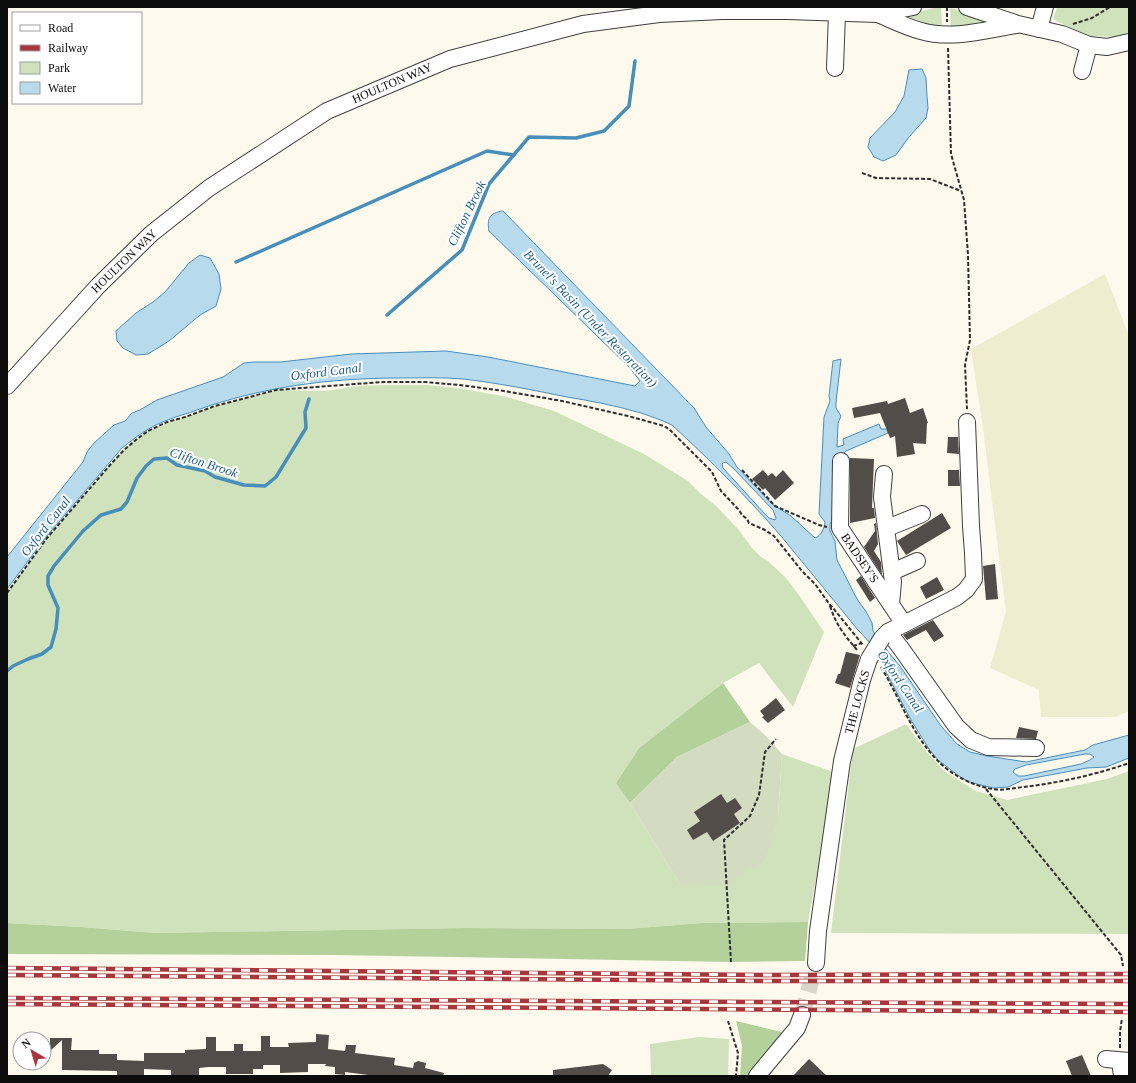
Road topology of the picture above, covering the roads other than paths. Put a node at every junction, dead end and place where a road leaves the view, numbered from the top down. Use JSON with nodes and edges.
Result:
{"nodes":[{"id":1,"x":913,"y":7,"type":"edge"},
{"id":2,"x":967,"y":7,"type":"edge"},
{"id":3,"x":1045,"y":7,"type":"edge"},
{"id":4,"x":837,"y":14,"type":"junction"},
{"id":5,"x":878,"y":14,"type":"junction"},
{"id":6,"x":1018,"y":24,"type":"junction"},
{"id":7,"x":1039,"y":28,"type":"junction"},
{"id":8,"x":1129,"y":42,"type":"edge"},
{"id":9,"x":1090,"y":45,"type":"junction"},
{"id":10,"x":835,"y":68,"type":"dead end"},
{"id":11,"x":1082,"y":71,"type":"dead end"},
{"id":12,"x":7,"y":386,"type":"edge"},
{"id":13,"x":968,"y":422,"type":"road end"},
{"id":14,"x":841,"y":461,"type":"dead end"},
{"id":15,"x":884,"y":474,"type":"dead end"},
{"id":16,"x":922,"y":514,"type":"dead end"},
{"id":17,"x":887,"y":528,"type":"junction"},
{"id":18,"x":917,"y":561,"type":"dead end"},
{"id":19,"x":892,"y":572,"type":"junction"},
{"id":20,"x":891,"y":604,"type":"junction"},
{"id":21,"x":904,"y":624,"type":"junction"},
{"id":22,"x":885,"y":635,"type":"junction"},
{"id":23,"x":1036,"y":748,"type":"dead end"},
{"id":24,"x":816,"y":964,"type":"tunnel mouth"},
{"id":25,"x":802,"y":1015,"type":"tunnel mouth"},
{"id":26,"x":756,"y":1076,"type":"edge"}],
"edges":[{"from":1,"to":5,"type":"street","name":"HOULTON WAY"},
{"from":2,"to":6,"type":"street","name":"HOULTON WAY"},
{"from":3,"to":7,"type":"street"},
{"from":4,"to":5,"type":"street","name":"HOULTON WAY"},
{"from":4,"to":10,"type":"street"},
{"from":4,"to":12,"type":"street","name":"HOULTON WAY"},
{"from":5,"to":6,"type":"street","name":"HOULTON WAY"},
{"from":6,"to":7,"type":"street","name":"HOULTON WAY"},
{"from":7,"to":9,"type":"street","name":"HOULTON WAY"},
{"from":8,"to":9,"type":"street","name":"HOULTON WAY"},
{"from":9,"to":11,"type":"street"},
{"from":13,"to":21,"type":"street"},
{"from":14,"to":20,"type":"street","name":"BADSEY'S"},
{"from":15,"to":17,"type":"street"},
{"from":16,"to":17,"type":"street"},
{"from":17,"to":19,"type":"street"},
{"from":18,"to":19,"type":"street"},
{"from":19,"to":20,"type":"street"},
{"from":20,"to":21,"type":"street","name":"BADSEY'S"},
{"from":21,"to":22,"type":"street"},
{"from":22,"to":23,"type":"street"},
{"from":22,"to":24,"type":"street","name":"THE LOCKS","bridge":true},
{"from":25,"to":26,"type":"street"}]}
